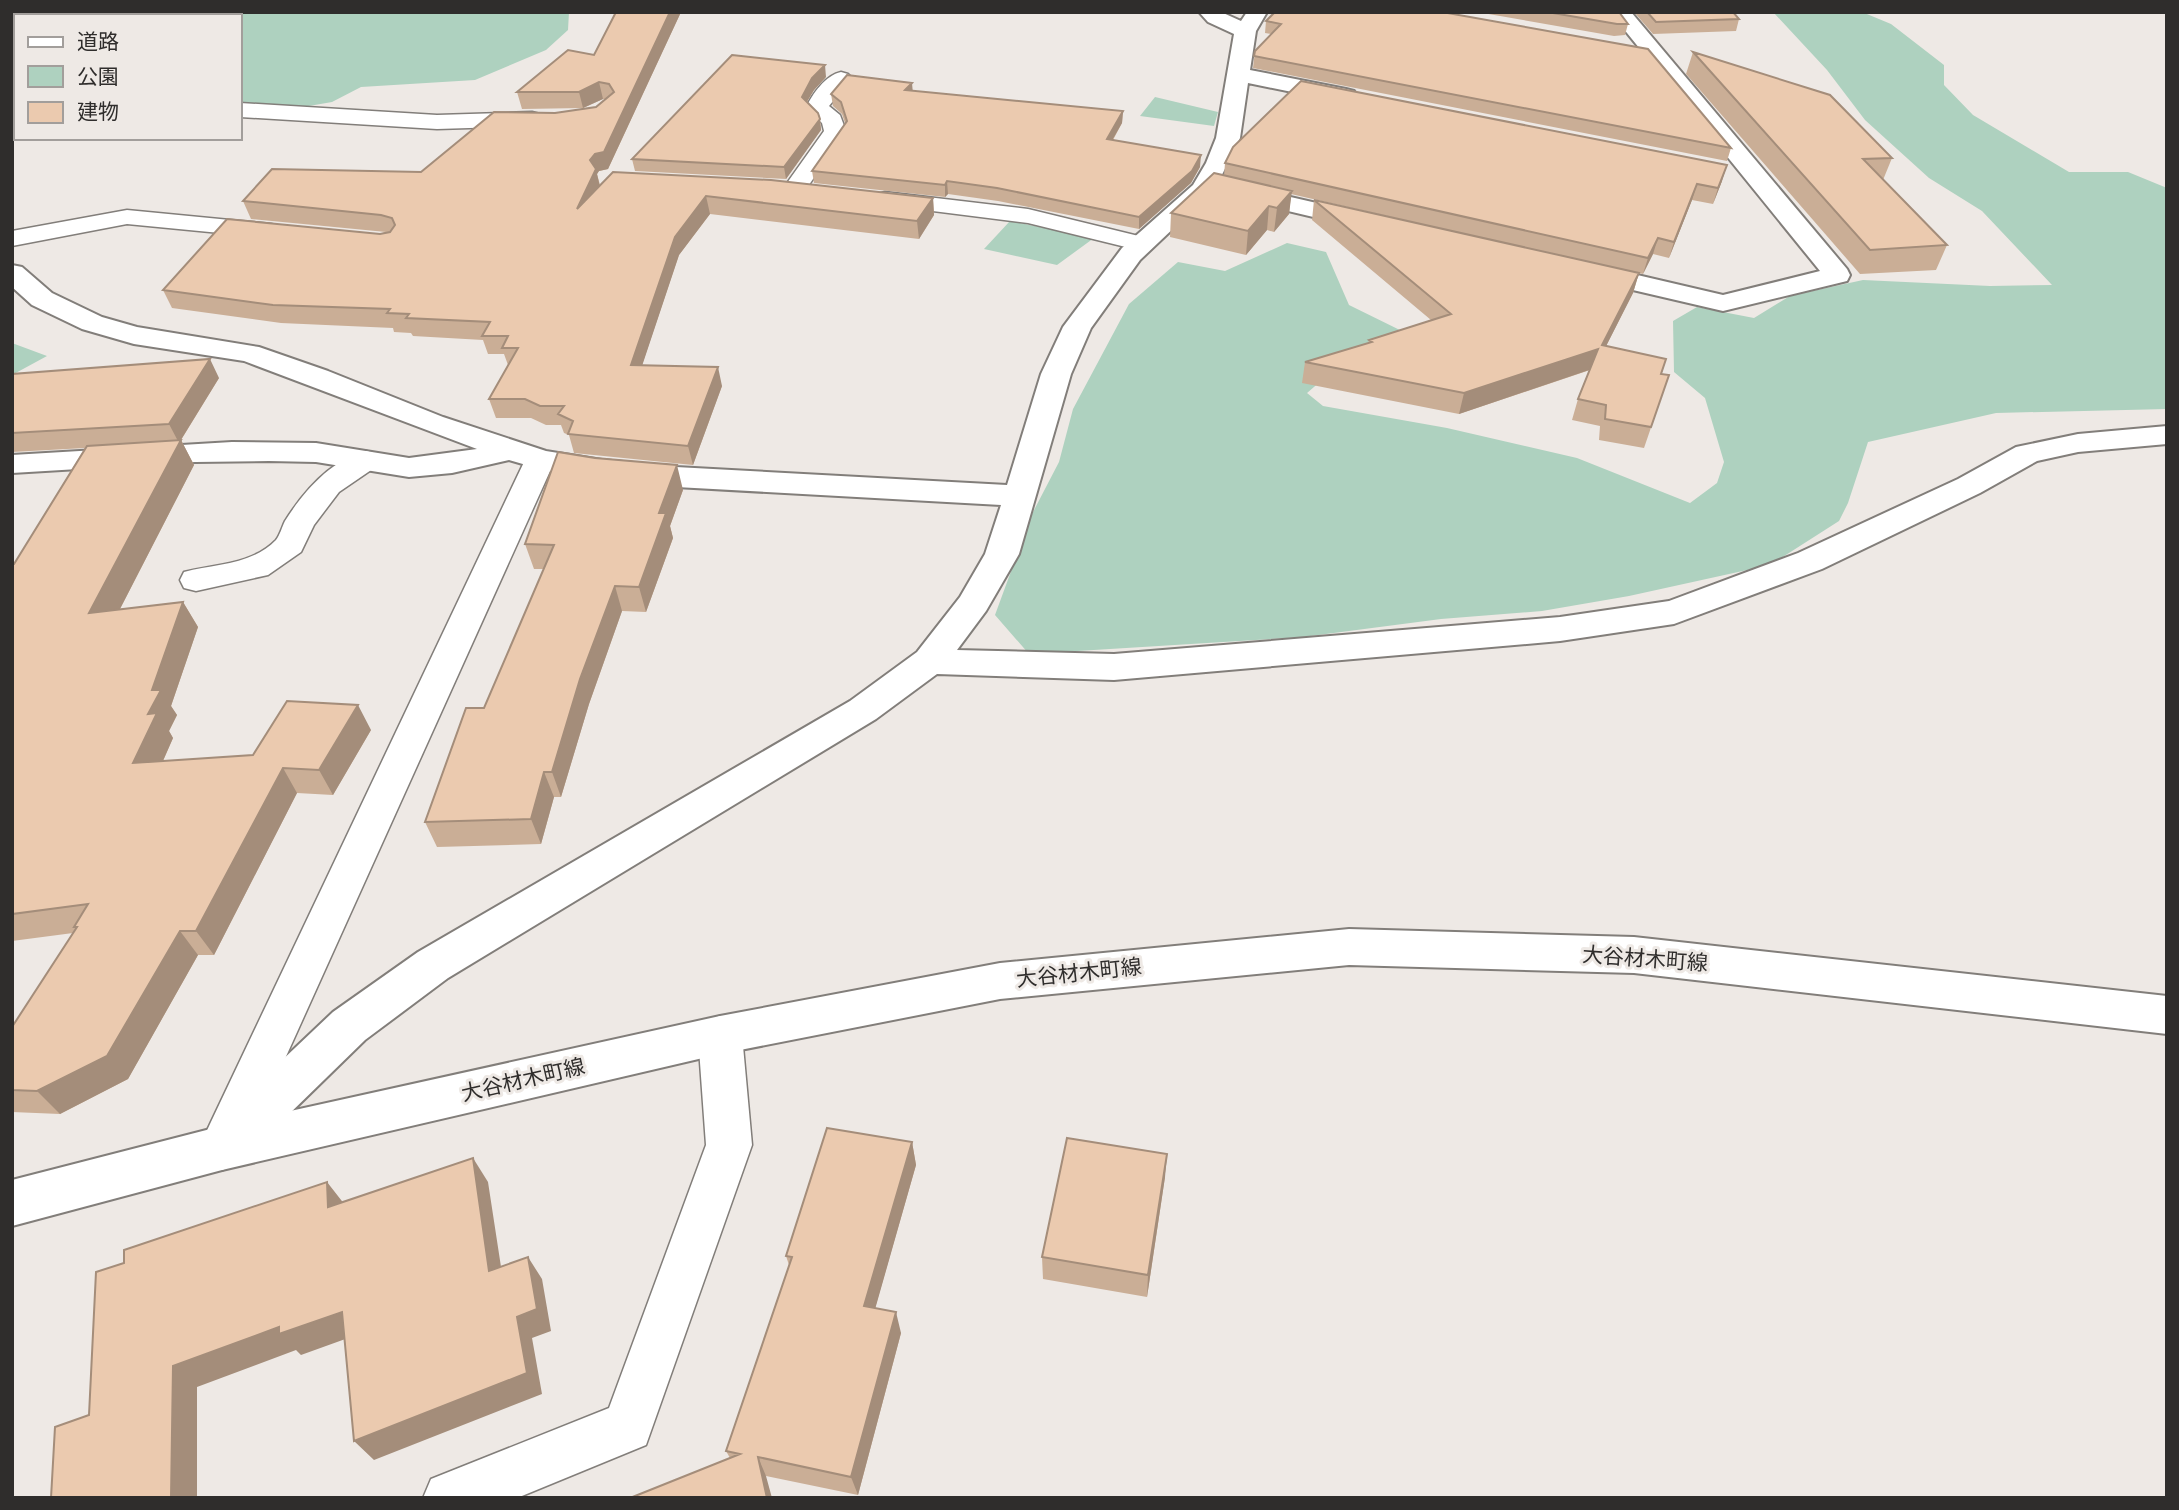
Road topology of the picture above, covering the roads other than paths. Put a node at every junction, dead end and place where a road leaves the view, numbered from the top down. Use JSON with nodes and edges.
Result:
{"nodes":[{"id":1,"x":1209,"y":12,"type":"edge"},
{"id":2,"x":1620,"y":12,"type":"edge"},
{"id":3,"x":1251,"y":22,"type":"edge"},
{"id":4,"x":1623,"y":46,"type":"edge"},
{"id":5,"x":1650,"y":51,"type":"junction"},
{"id":6,"x":1238,"y":74,"type":"junction"},
{"id":7,"x":841,"y":78,"type":"edge"},
{"id":8,"x":1374,"y":101,"type":"edge"},
{"id":9,"x":242,"y":110,"type":"edge"},
{"id":10,"x":559,"y":120,"type":"edge"},
{"id":11,"x":1728,"y":172,"type":"edge"},
{"id":12,"x":1755,"y":177,"type":"junction"},
{"id":13,"x":1206,"y":185,"type":"junction"},
{"id":14,"x":819,"y":192,"type":"edge"},
{"id":15,"x":856,"y":196,"type":"edge"},
{"id":16,"x":1383,"y":225,"type":"edge"},
{"id":17,"x":291,"y":233,"type":"edge"},
{"id":18,"x":12,"y":239,"type":"edge"},
{"id":19,"x":1142,"y":244,"type":"junction"},
{"id":20,"x":1560,"y":265,"type":"edge"},
{"id":21,"x":12,"y":273,"type":"edge"},
{"id":22,"x":2167,"y":435,"type":"edge"},
{"id":23,"x":525,"y":455,"type":"junction"},
{"id":24,"x":366,"y":460,"type":"junction"},
{"id":25,"x":12,"y":464,"type":"edge"},
{"id":26,"x":1020,"y":496,"type":"junction"},
{"id":27,"x":196,"y":580,"type":"dead end"},
{"id":28,"x":930,"y":661,"type":"junction"},
{"id":29,"x":2167,"y":1015,"type":"edge"},
{"id":30,"x":720,"y":1035,"type":"junction"},
{"id":31,"x":222,"y":1148,"type":"junction"},
{"id":32,"x":12,"y":1203,"type":"edge"},
{"id":33,"x":450,"y":1498,"type":"edge"}],
"edges":[{"from":1,"to":3,"type":"street"},
{"from":2,"to":5,"type":"street"},
{"from":3,"to":6,"type":"street"},
{"from":4,"to":5,"type":"street"},
{"from":5,"to":12,"type":"street"},
{"from":6,"to":8,"type":"street"},
{"from":6,"to":13,"type":"street"},
{"from":7,"to":14,"type":"lane"},
{"from":9,"to":10,"type":"lane"},
{"from":11,"to":12,"type":"street"},
{"from":12,"to":20,"type":"street"},
{"from":13,"to":16,"type":"street"},
{"from":13,"to":19,"type":"street"},
{"from":15,"to":19,"type":"lane"},
{"from":17,"to":18,"type":"lane"},
{"from":19,"to":26,"type":"street"},
{"from":21,"to":23,"type":"street"},
{"from":22,"to":28,"type":"street"},
{"from":23,"to":24,"type":"street"},
{"from":23,"to":26,"type":"street"},
{"from":23,"to":31,"type":"lane"},
{"from":24,"to":25,"type":"street"},
{"from":24,"to":27,"type":"lane"},
{"from":26,"to":28,"type":"street"},
{"from":28,"to":31,"type":"street"},
{"from":29,"to":30,"type":"street","name":"大谷材木町線"},
{"from":30,"to":31,"type":"street","name":"大谷材木町線"},
{"from":30,"to":33,"type":"lane"},
{"from":31,"to":32,"type":"street","name":"大谷材木町線"}]}
